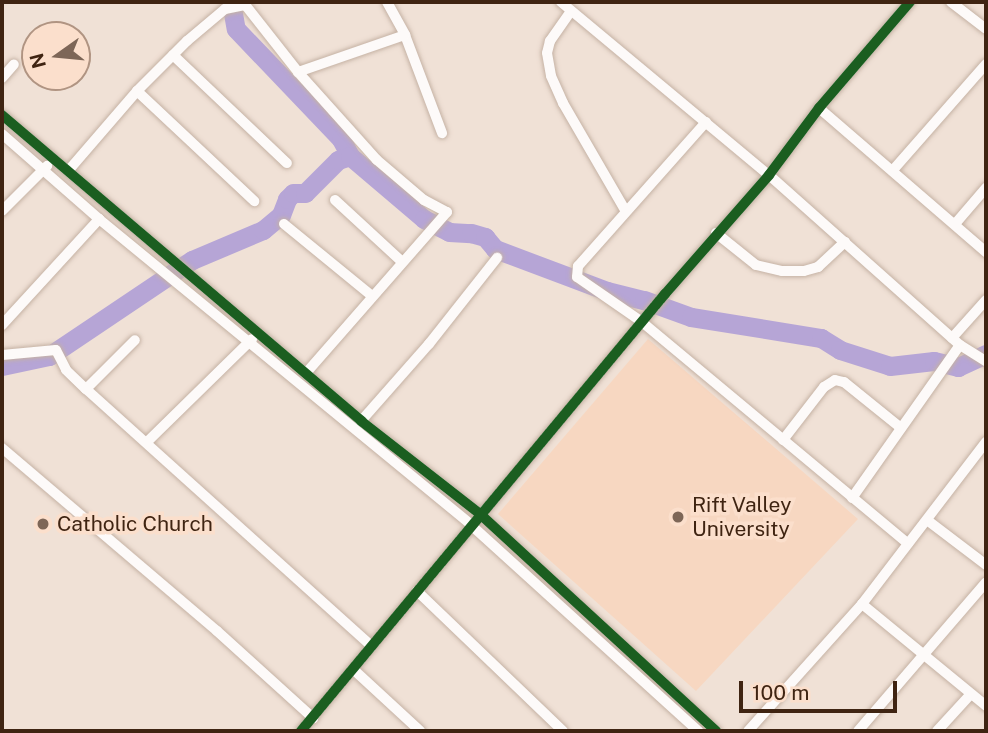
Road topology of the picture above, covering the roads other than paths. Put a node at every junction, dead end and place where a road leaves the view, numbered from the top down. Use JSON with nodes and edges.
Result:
{"nodes":[{"id":1,"x":387,"y":2,"type":"edge"},
{"id":2,"x":561,"y":2,"type":"edge"},
{"id":3,"x":910,"y":2,"type":"edge"},
{"id":4,"x":951,"y":2,"type":"edge"},
{"id":5,"x":244,"y":3,"type":"edge"},
{"id":6,"x":571,"y":11,"type":"junction"},
{"id":7,"x":986,"y":29,"type":"edge"},
{"id":8,"x":405,"y":35,"type":"junction"},
{"id":9,"x":173,"y":55,"type":"junction"},
{"id":10,"x":14,"y":64,"type":"dead end"},
{"id":11,"x":986,"y":64,"type":"edge"},
{"id":12,"x":298,"y":72,"type":"junction"},
{"id":13,"x":2,"y":78,"type":"edge"},
{"id":14,"x":137,"y":92,"type":"junction"},
{"id":15,"x":819,"y":108,"type":"junction"},
{"id":16,"x":2,"y":115,"type":"edge"},
{"id":17,"x":706,"y":122,"type":"junction"},
{"id":18,"x":442,"y":133,"type":"dead end"},
{"id":19,"x":2,"y":134,"type":"edge"},
{"id":20,"x":53,"y":158,"type":"junction"},
{"id":21,"x":287,"y":163,"type":"dead end"},
{"id":22,"x":45,"y":170,"type":"junction"},
{"id":23,"x":893,"y":170,"type":"junction"},
{"id":24,"x":68,"y":171,"type":"junction"},
{"id":25,"x":769,"y":175,"type":"junction"},
{"id":26,"x":986,"y":188,"type":"edge"},
{"id":27,"x":335,"y":200,"type":"dead end"},
{"id":28,"x":254,"y":201,"type":"dead end"},
{"id":29,"x":625,"y":210,"type":"junction"},
{"id":30,"x":2,"y":211,"type":"edge"},
{"id":31,"x":99,"y":219,"type":"junction"},
{"id":32,"x":284,"y":224,"type":"dead end"},
{"id":33,"x":955,"y":225,"type":"junction"},
{"id":34,"x":716,"y":233,"type":"junction"},
{"id":35,"x":845,"y":242,"type":"junction"},
{"id":36,"x":986,"y":252,"type":"edge"},
{"id":37,"x":497,"y":258,"type":"dead end"},
{"id":38,"x":401,"y":261,"type":"junction"},
{"id":39,"x":372,"y":296,"type":"junction"},
{"id":40,"x":986,"y":300,"type":"edge"},
{"id":41,"x":642,"y":322,"type":"junction"},
{"id":42,"x":2,"y":325,"type":"edge"},
{"id":43,"x":258,"y":332,"type":"junction"},
{"id":44,"x":135,"y":340,"type":"dead end"},
{"id":45,"x":956,"y":341,"type":"junction"},
{"id":46,"x":249,"y":342,"type":"junction"},
{"id":47,"x":2,"y":355,"type":"edge"},
{"id":48,"x":986,"y":361,"type":"edge"},
{"id":49,"x":306,"y":373,"type":"junction"},
{"id":50,"x":86,"y":390,"type":"junction"},
{"id":51,"x":361,"y":421,"type":"junction"},
{"id":52,"x":901,"y":428,"type":"junction"},
{"id":53,"x":783,"y":440,"type":"junction"},
{"id":54,"x":147,"y":442,"type":"junction"},
{"id":55,"x":986,"y":442,"type":"edge"},
{"id":56,"x":2,"y":449,"type":"edge"},
{"id":57,"x":852,"y":498,"type":"junction"},
{"id":58,"x":480,"y":514,"type":"junction"},
{"id":59,"x":927,"y":520,"type":"junction"},
{"id":60,"x":471,"y":525,"type":"junction"},
{"id":61,"x":908,"y":544,"type":"junction"},
{"id":62,"x":986,"y":565,"type":"edge"},
{"id":63,"x":986,"y":582,"type":"edge"},
{"id":64,"x":416,"y":591,"type":"junction"},
{"id":65,"x":862,"y":604,"type":"junction"},
{"id":66,"x":371,"y":646,"type":"junction"},
{"id":67,"x":925,"y":656,"type":"junction"},
{"id":68,"x":354,"y":670,"type":"junction"},
{"id":69,"x":970,"y":695,"type":"junction"},
{"id":70,"x":986,"y":706,"type":"edge"},
{"id":71,"x":313,"y":718,"type":"junction"},
{"id":72,"x":301,"y":731,"type":"edge"},
{"id":73,"x":420,"y":731,"type":"edge"},
{"id":74,"x":563,"y":731,"type":"edge"},
{"id":75,"x":698,"y":731,"type":"edge"},
{"id":76,"x":716,"y":731,"type":"edge"},
{"id":77,"x":748,"y":731,"type":"edge"},
{"id":78,"x":858,"y":731,"type":"edge"},
{"id":79,"x":937,"y":731,"type":"edge"}],
"edges":[{"from":1,"to":8,"type":"street"},
{"from":2,"to":6,"type":"street"},
{"from":3,"to":15,"type":"street"},
{"from":4,"to":7,"type":"street"},
{"from":5,"to":9,"type":"street"},
{"from":5,"to":12,"type":"street"},
{"from":6,"to":17,"type":"street"},
{"from":6,"to":29,"type":"street"},
{"from":8,"to":12,"type":"street"},
{"from":8,"to":18,"type":"street"},
{"from":9,"to":14,"type":"street"},
{"from":9,"to":21,"type":"street"},
{"from":10,"to":13,"type":"street"},
{"from":11,"to":23,"type":"street"},
{"from":12,"to":38,"type":"street"},
{"from":14,"to":24,"type":"street"},
{"from":14,"to":28,"type":"street"},
{"from":15,"to":23,"type":"street"},
{"from":15,"to":25,"type":"street"},
{"from":16,"to":20,"type":"street"},
{"from":17,"to":25,"type":"street"},
{"from":17,"to":29,"type":"street"},
{"from":19,"to":22,"type":"street"},
{"from":20,"to":22,"type":"street"},
{"from":20,"to":24,"type":"street"},
{"from":22,"to":30,"type":"street"},
{"from":22,"to":31,"type":"street"},
{"from":23,"to":33,"type":"street"},
{"from":24,"to":43,"type":"street"},
{"from":25,"to":34,"type":"street"},
{"from":25,"to":35,"type":"street"},
{"from":26,"to":33,"type":"street"},
{"from":27,"to":38,"type":"street"},
{"from":29,"to":41,"type":"street"},
{"from":31,"to":42,"type":"street"},
{"from":31,"to":46,"type":"street"},
{"from":32,"to":39,"type":"street"},
{"from":33,"to":36,"type":"street"},
{"from":34,"to":35,"type":"street"},
{"from":34,"to":41,"type":"street"},
{"from":35,"to":45,"type":"street"},
{"from":37,"to":51,"type":"street"},
{"from":38,"to":39,"type":"street"},
{"from":39,"to":49,"type":"street"},
{"from":40,"to":45,"type":"street"},
{"from":41,"to":53,"type":"street"},
{"from":41,"to":58,"type":"street"},
{"from":43,"to":46,"type":"street"},
{"from":43,"to":49,"type":"street"},
{"from":44,"to":50,"type":"street"},
{"from":45,"to":48,"type":"street"},
{"from":45,"to":52,"type":"street"},
{"from":46,"to":54,"type":"street"},
{"from":46,"to":60,"type":"street"},
{"from":47,"to":50,"type":"street"},
{"from":49,"to":51,"type":"street"},
{"from":50,"to":54,"type":"street"},
{"from":51,"to":58,"type":"street"},
{"from":52,"to":53,"type":"street"},
{"from":52,"to":57,"type":"street"},
{"from":53,"to":57,"type":"street"},
{"from":54,"to":66,"type":"street"},
{"from":55,"to":59,"type":"street"},
{"from":56,"to":71,"type":"street"},
{"from":57,"to":61,"type":"street"},
{"from":58,"to":60,"type":"street"},
{"from":58,"to":76,"type":"street"},
{"from":59,"to":61,"type":"street"},
{"from":59,"to":62,"type":"street"},
{"from":60,"to":64,"type":"street"},
{"from":60,"to":75,"type":"street"},
{"from":61,"to":65,"type":"street"},
{"from":63,"to":67,"type":"street"},
{"from":64,"to":66,"type":"street"},
{"from":64,"to":74,"type":"street"},
{"from":65,"to":67,"type":"street"},
{"from":65,"to":77,"type":"street"},
{"from":66,"to":68,"type":"street"},
{"from":67,"to":69,"type":"street"},
{"from":67,"to":78,"type":"street"},
{"from":68,"to":71,"type":"street"},
{"from":68,"to":73,"type":"street"},
{"from":69,"to":70,"type":"street"},
{"from":69,"to":79,"type":"street"},
{"from":71,"to":72,"type":"street"}]}
